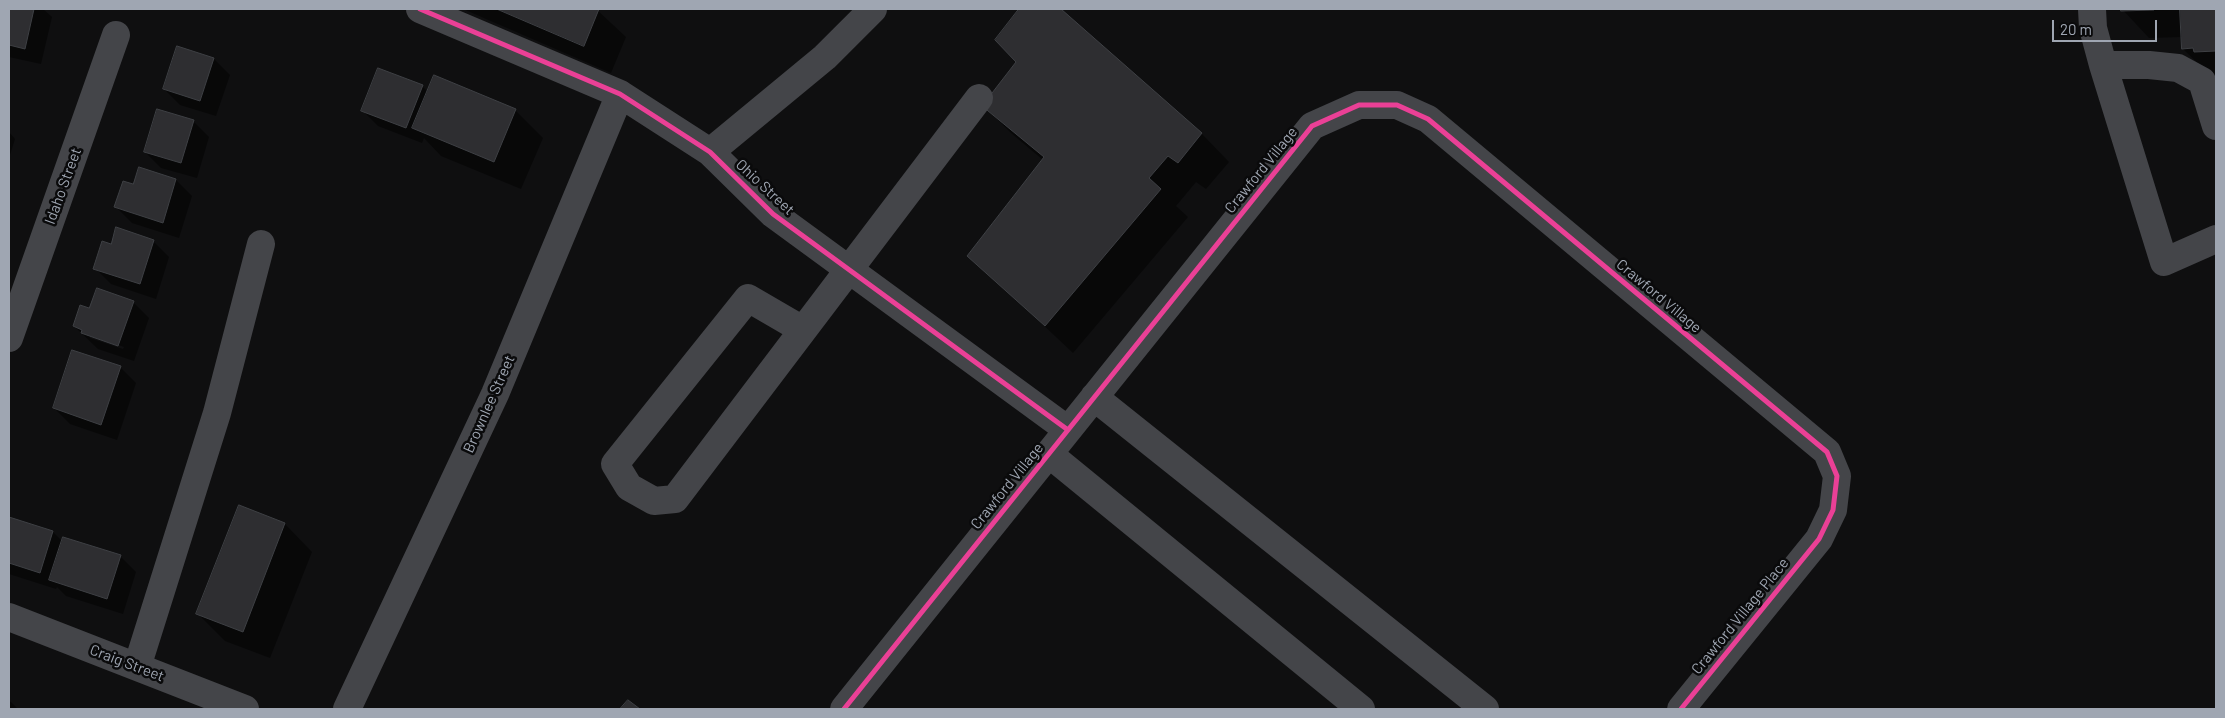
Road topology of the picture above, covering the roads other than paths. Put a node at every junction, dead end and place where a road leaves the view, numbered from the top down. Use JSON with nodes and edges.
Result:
{"nodes":[{"id":1,"x":420,"y":9,"type":"edge"},
{"id":2,"x":873,"y":9,"type":"edge"},
{"id":3,"x":2092,"y":9,"type":"edge"},
{"id":4,"x":116,"y":35,"type":"dead end"},
{"id":5,"x":2103,"y":65,"type":"junction"},
{"id":6,"x":620,"y":94,"type":"junction"},
{"id":7,"x":979,"y":98,"type":"dead end"},
{"id":8,"x":2216,"y":126,"type":"edge"},
{"id":9,"x":710,"y":152,"type":"junction"},
{"id":10,"x":2216,"y":239,"type":"edge"},
{"id":11,"x":261,"y":244,"type":"dead end"},
{"id":12,"x":848,"y":270,"type":"junction"},
{"id":13,"x":803,"y":330,"type":"junction"},
{"id":14,"x":9,"y":338,"type":"edge"},
{"id":15,"x":1094,"y":397,"type":"junction"},
{"id":16,"x":1068,"y":430,"type":"junction"},
{"id":17,"x":1048,"y":454,"type":"junction"},
{"id":18,"x":1819,"y":539,"type":"joint"},
{"id":19,"x":9,"y":617,"type":"edge"},
{"id":20,"x":137,"y":667,"type":"junction"},
{"id":21,"x":245,"y":709,"type":"edge"},
{"id":22,"x":347,"y":709,"type":"edge"},
{"id":23,"x":844,"y":709,"type":"edge"},
{"id":24,"x":1361,"y":709,"type":"edge"},
{"id":25,"x":1485,"y":709,"type":"edge"},
{"id":26,"x":1681,"y":709,"type":"edge"}],
"edges":[{"from":1,"to":6,"type":"street","name":"Ohio Street"},
{"from":2,"to":9,"type":"street"},
{"from":3,"to":5,"type":"street"},
{"from":4,"to":14,"type":"street","name":"Idaho Street"},
{"from":5,"to":8,"type":"street"},
{"from":5,"to":10,"type":"street"},
{"from":6,"to":9,"type":"street","name":"Ohio Street"},
{"from":6,"to":22,"type":"street","name":"Brownlee Street"},
{"from":7,"to":12,"type":"street"},
{"from":9,"to":12,"type":"street","name":"Ohio Street"},
{"from":11,"to":20,"type":"street"},
{"from":12,"to":13,"type":"street"},
{"from":12,"to":16,"type":"street","name":"Ohio Street"},
{"from":13,"to":13,"type":"street"},
{"from":15,"to":16,"type":"street","name":"Crawford Village"},
{"from":15,"to":18,"type":"street","name":"Crawford Village"},
{"from":15,"to":25,"type":"street"},
{"from":16,"to":17,"type":"street","name":"Crawford Village"},
{"from":17,"to":23,"type":"street","name":"Crawford Village"},
{"from":17,"to":24,"type":"street"},
{"from":18,"to":26,"type":"street","name":"Crawford Village Place"},
{"from":19,"to":20,"type":"street","name":"Craig Street"},
{"from":20,"to":21,"type":"street","name":"Craig Street"}]}
